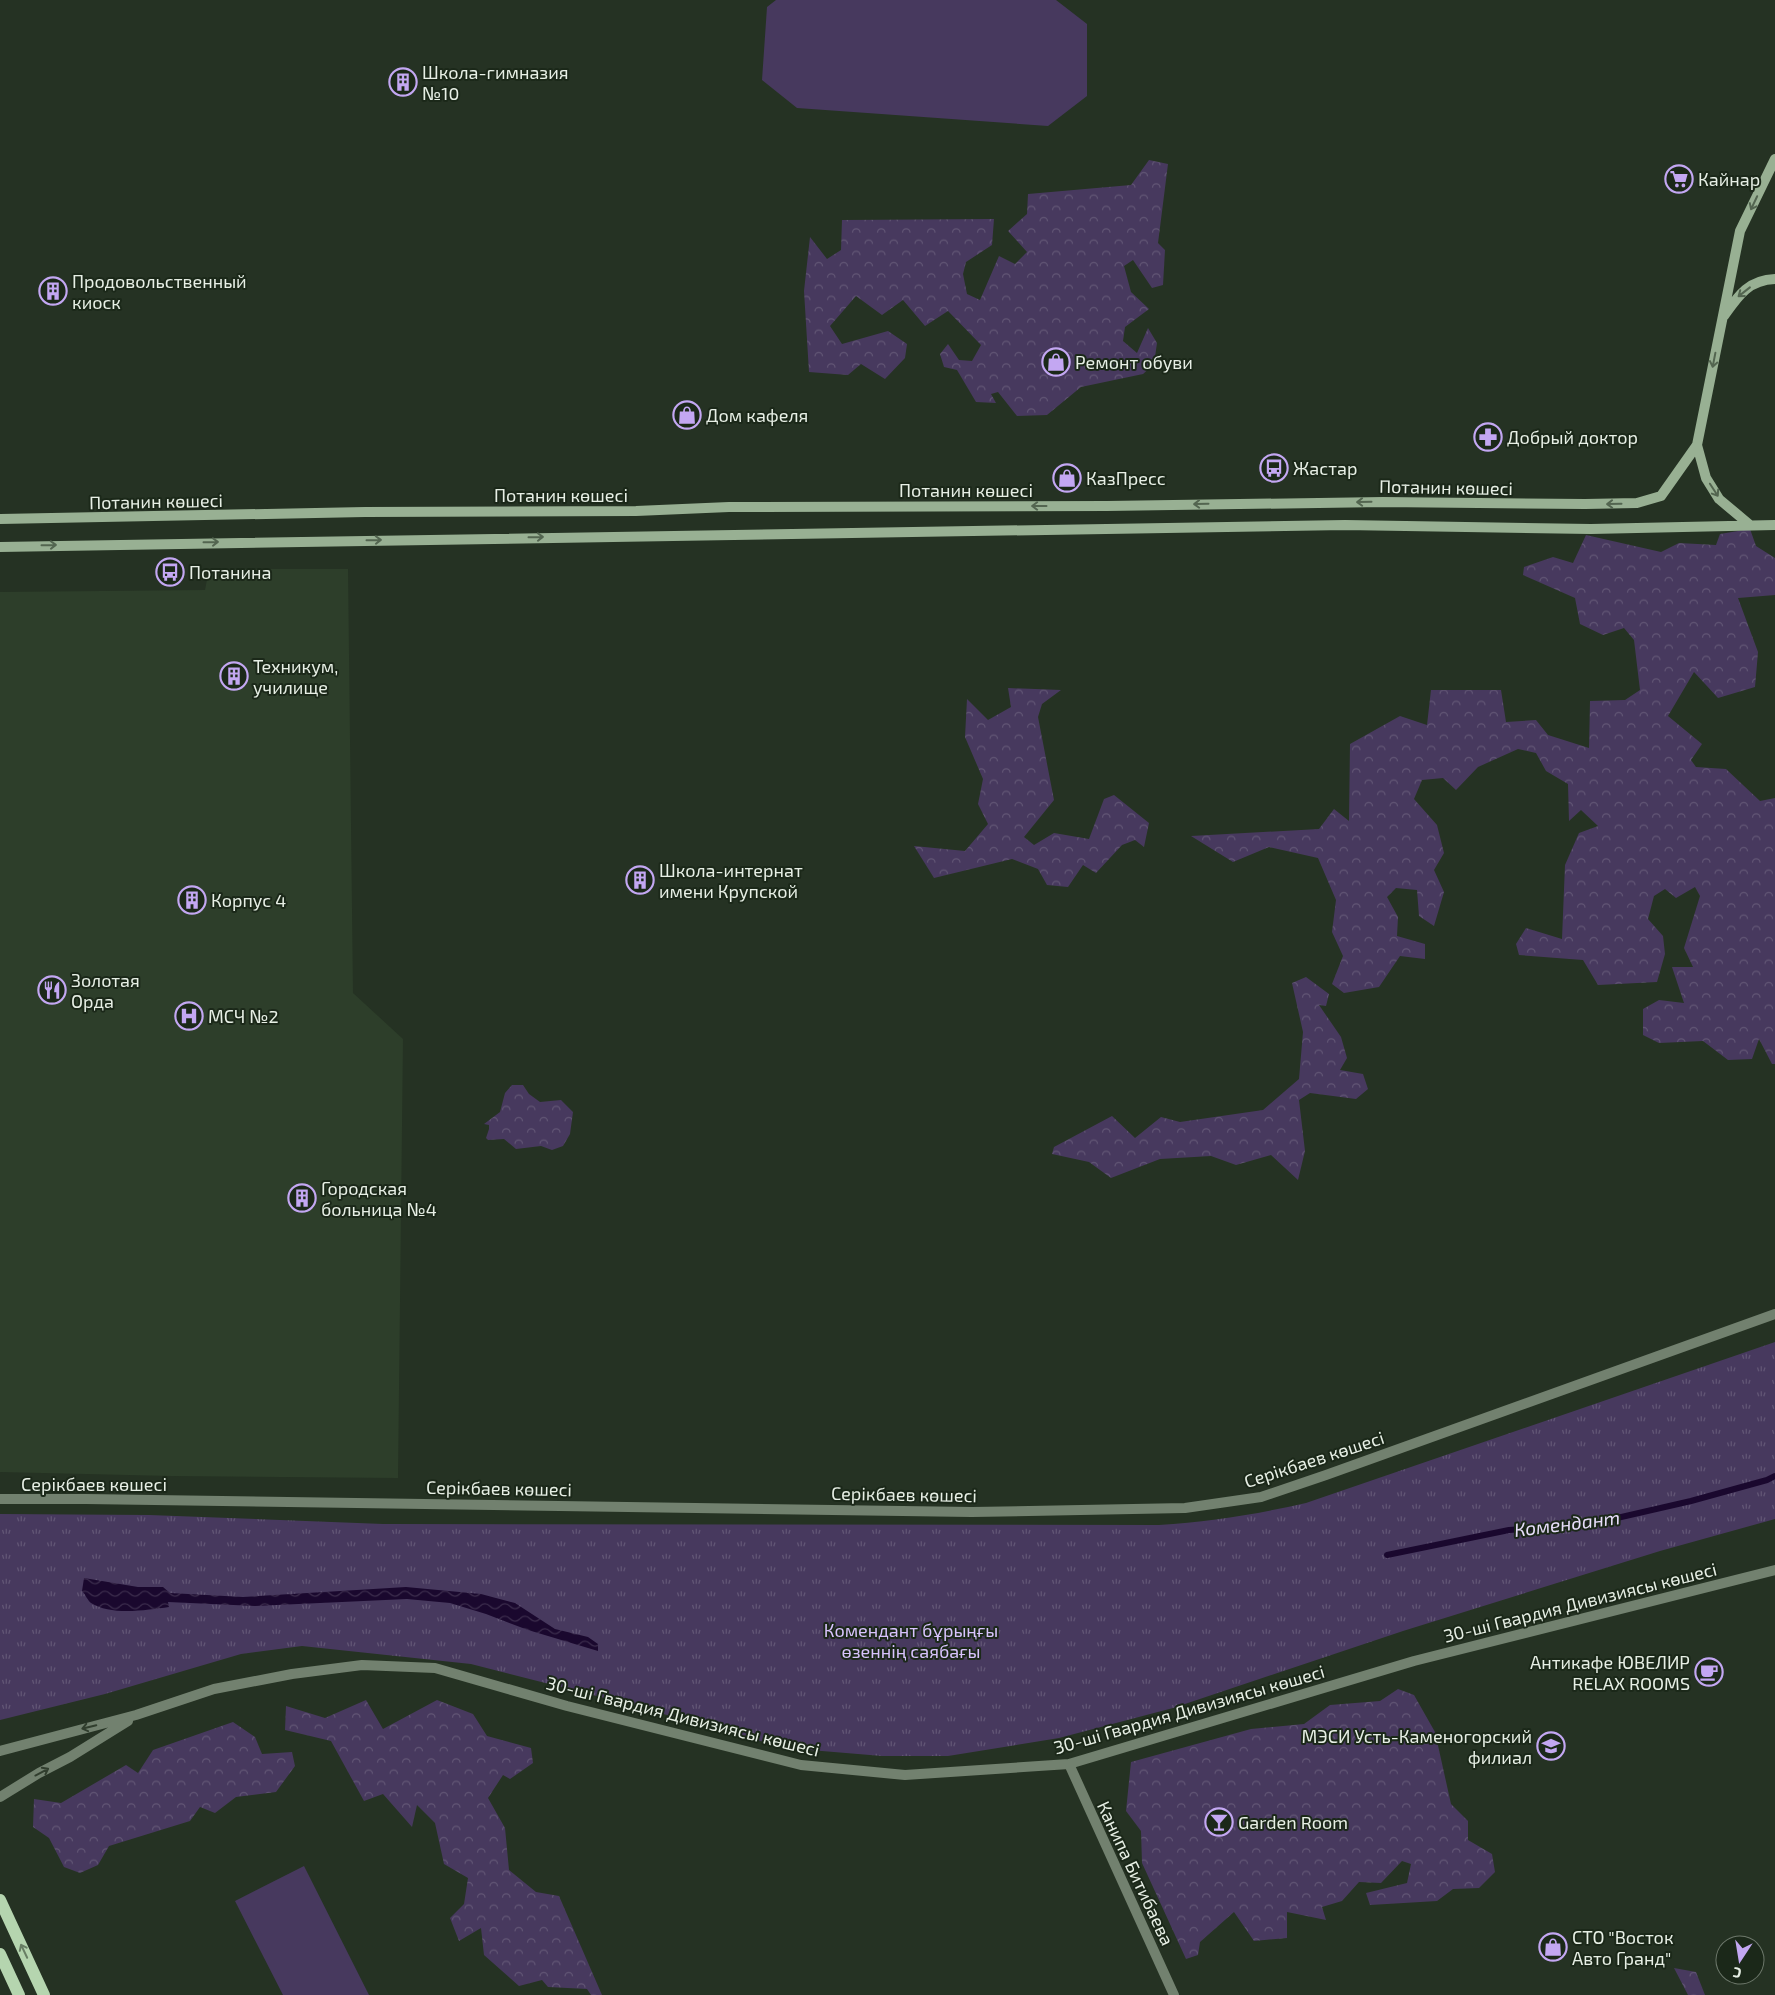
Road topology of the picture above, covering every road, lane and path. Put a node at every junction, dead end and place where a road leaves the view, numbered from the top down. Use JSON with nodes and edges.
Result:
{"nodes":[{"id":1,"x":1775,"y":159,"type":"edge"},
{"id":2,"x":1775,"y":279,"type":"edge"},
{"id":3,"x":1721,"y":319,"type":"junction"},
{"id":4,"x":1696,"y":445,"type":"junction"},
{"id":5,"x":0,"y":519,"type":"edge"},
{"id":6,"x":1750,"y":525,"type":"junction"},
{"id":7,"x":1775,"y":525,"type":"edge"},
{"id":8,"x":0,"y":546,"type":"edge"},
{"id":9,"x":1775,"y":1314,"type":"edge"},
{"id":10,"x":0,"y":1499,"type":"edge"},
{"id":11,"x":1775,"y":1570,"type":"edge"},
{"id":12,"x":136,"y":1715,"type":"junction"},
{"id":13,"x":0,"y":1752,"type":"edge"},
{"id":14,"x":1069,"y":1764,"type":"junction"},
{"id":15,"x":0,"y":1797,"type":"edge"},
{"id":16,"x":0,"y":1900,"type":"edge"},
{"id":17,"x":0,"y":1954,"type":"edge"},
{"id":18,"x":18,"y":1995,"type":"edge"},
{"id":19,"x":44,"y":1995,"type":"edge"},
{"id":20,"x":1174,"y":1995,"type":"edge"}],
"edges":[{"from":1,"to":3,"type":"main road","name":"Потанин көшесі","one_way":true},
{"from":2,"to":3,"type":"main road","one_way":true},
{"from":3,"to":4,"type":"main road","name":"Потанин көшесі","one_way":true},
{"from":4,"to":5,"type":"main road","name":"Потанин көшесі","one_way":true},
{"from":4,"to":6,"type":"main road","one_way":true},
{"from":6,"to":7,"type":"main road"},
{"from":8,"to":6,"type":"main road","one_way":true},
{"from":9,"to":10,"type":"street","name":"Серікбаев көшесі"},
{"from":11,"to":14,"type":"street","name":"30-ші Гвардия Дивизиясы көшесі"},
{"from":12,"to":13,"type":"street","one_way":true},
{"from":12,"to":14,"type":"street","name":"30-ші Гвардия Дивизиясы көшесі"},
{"from":15,"to":12,"type":"street","one_way":true},
{"from":14,"to":20,"type":"street","name":"Канипа Битибаева"},
{"from":19,"to":16,"type":"main road","one_way":true},
{"from":17,"to":18,"type":"main road"}]}
